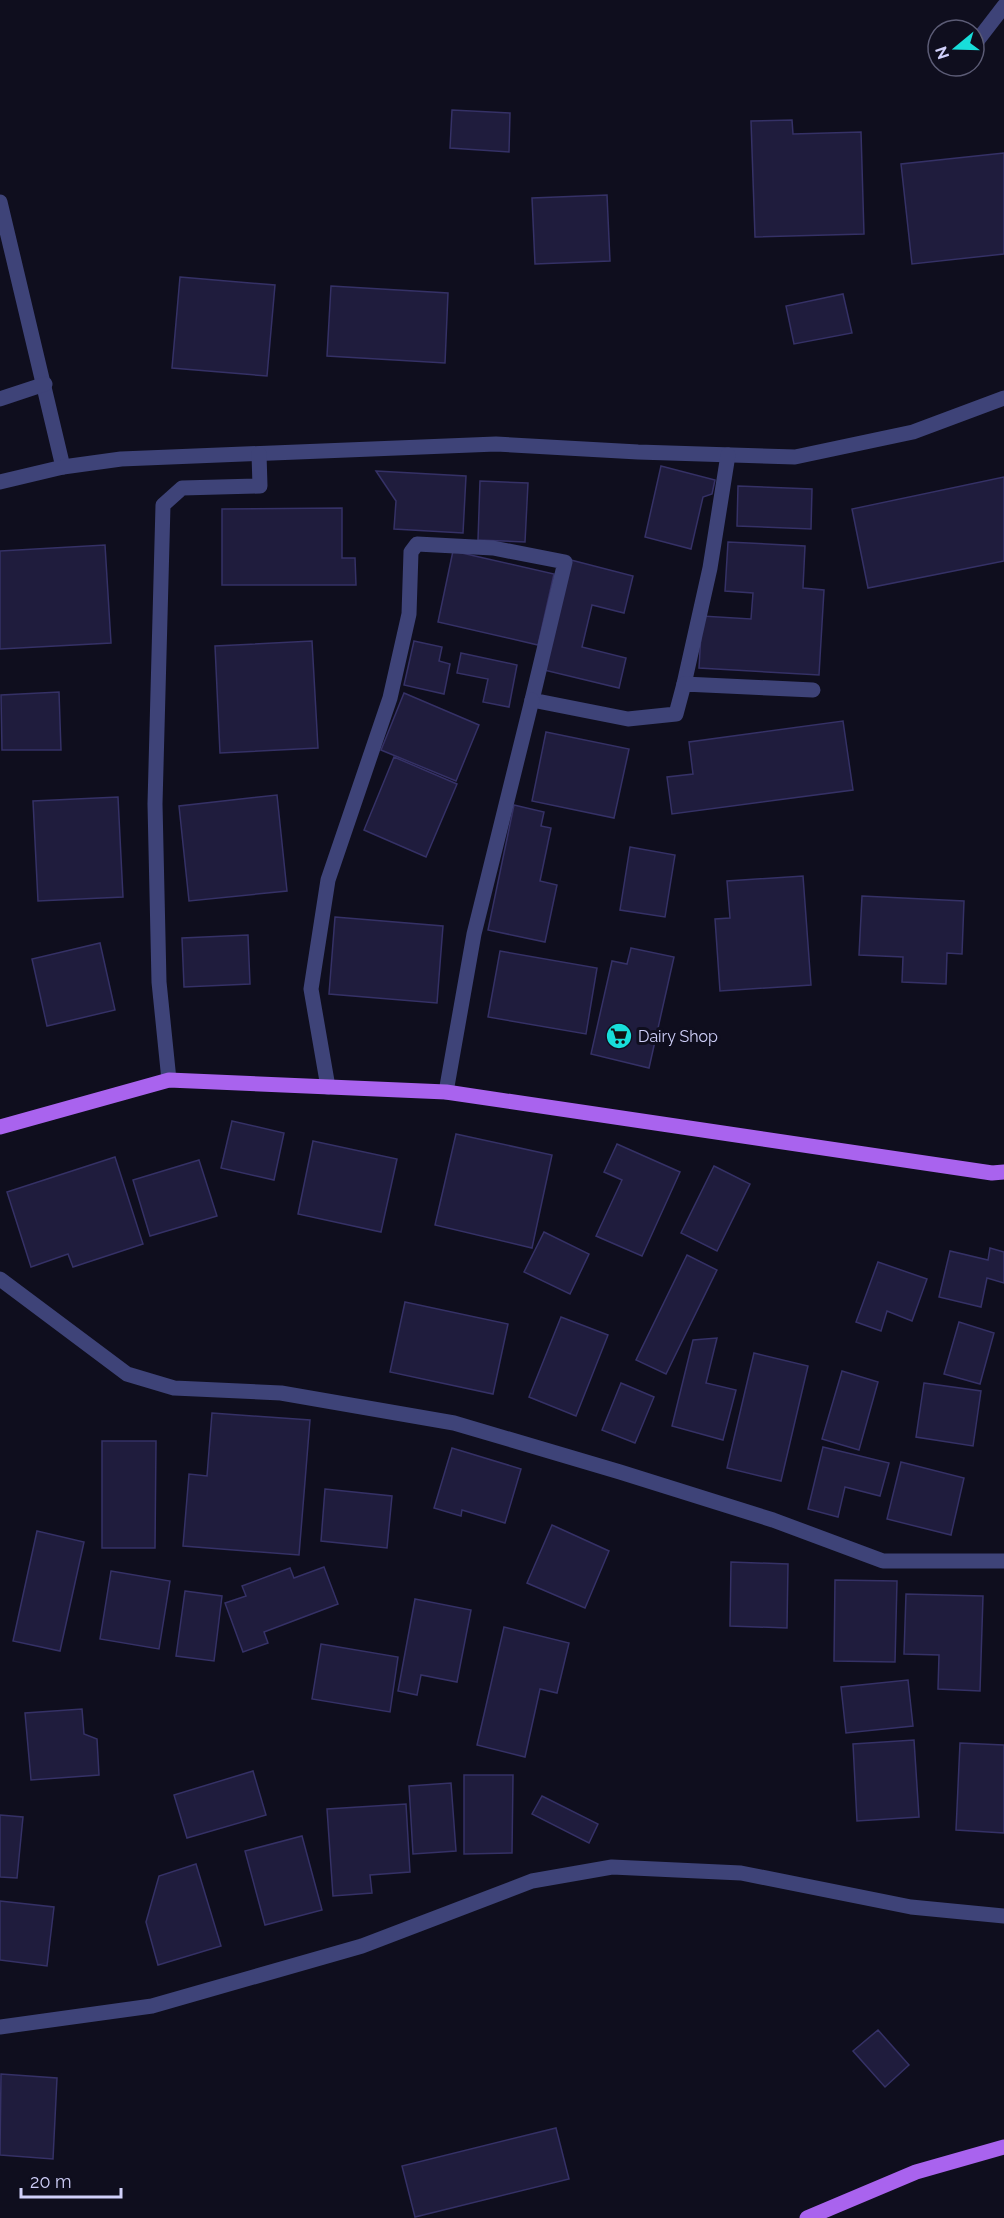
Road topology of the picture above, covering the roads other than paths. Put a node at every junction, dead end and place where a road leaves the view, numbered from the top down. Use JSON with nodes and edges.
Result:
{"nodes":[{"id":1,"x":1004,"y":6,"type":"edge"},
{"id":2,"x":986,"y":29,"type":"edge"},
{"id":3,"x":0,"y":202,"type":"edge"},
{"id":4,"x":45,"y":384,"type":"junction"},
{"id":5,"x":1004,"y":398,"type":"edge"},
{"id":6,"x":0,"y":399,"type":"edge"},
{"id":7,"x":259,"y":454,"type":"junction"},
{"id":8,"x":728,"y":455,"type":"junction"},
{"id":9,"x":63,"y":467,"type":"junction"},
{"id":10,"x":0,"y":482,"type":"edge"},
{"id":11,"x":684,"y":684,"type":"junction"},
{"id":12,"x":813,"y":690,"type":"dead end"},
{"id":13,"x":532,"y":700,"type":"junction"},
{"id":14,"x":169,"y":1080,"type":"junction"},
{"id":15,"x":328,"y":1087,"type":"junction"},
{"id":16,"x":446,"y":1092,"type":"junction"},
{"id":17,"x":0,"y":1127,"type":"edge"},
{"id":18,"x":1004,"y":1172,"type":"edge"},
{"id":19,"x":0,"y":1279,"type":"edge"},
{"id":20,"x":1004,"y":1561,"type":"edge"},
{"id":21,"x":1004,"y":1916,"type":"edge"},
{"id":22,"x":0,"y":2027,"type":"edge"},
{"id":23,"x":1004,"y":2147,"type":"edge"},
{"id":24,"x":807,"y":2218,"type":"edge"}],
"edges":[{"from":1,"to":2,"type":"street"},
{"from":3,"to":4,"type":"street"},
{"from":4,"to":6,"type":"street"},
{"from":4,"to":9,"type":"street"},
{"from":5,"to":8,"type":"street"},
{"from":7,"to":8,"type":"street"},
{"from":7,"to":9,"type":"street"},
{"from":7,"to":14,"type":"street"},
{"from":8,"to":11,"type":"street"},
{"from":9,"to":10,"type":"street"},
{"from":11,"to":12,"type":"street"},
{"from":11,"to":13,"type":"street"},
{"from":13,"to":15,"type":"street"},
{"from":13,"to":16,"type":"street"},
{"from":14,"to":15,"type":"main road"},
{"from":14,"to":17,"type":"main road"},
{"from":15,"to":16,"type":"main road"},
{"from":16,"to":18,"type":"main road"},
{"from":19,"to":20,"type":"street"},
{"from":21,"to":22,"type":"street"},
{"from":23,"to":24,"type":"main road"}]}
